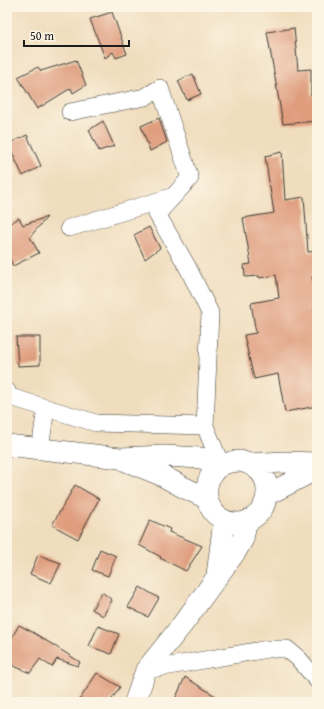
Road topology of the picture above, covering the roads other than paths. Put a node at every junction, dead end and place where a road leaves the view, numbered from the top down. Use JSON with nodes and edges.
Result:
{"nodes":[{"id":1,"x":70,"y":112,"type":"dead end"},
{"id":2,"x":174,"y":196,"type":"junction"},
{"id":3,"x":70,"y":228,"type":"dead end"},
{"id":4,"x":7,"y":391,"type":"edge"},
{"id":5,"x":46,"y":408,"type":"junction"},
{"id":6,"x":205,"y":426,"type":"junction"},
{"id":7,"x":7,"y":445,"type":"edge"},
{"id":8,"x":40,"y":449,"type":"junction"},
{"id":9,"x":120,"y":458,"type":"junction"},
{"id":10,"x":317,"y":463,"type":"edge"},
{"id":11,"x":249,"y":464,"type":"junction"},
{"id":12,"x":221,"y":465,"type":"junction"},
{"id":13,"x":317,"y":469,"type":"edge"},
{"id":14,"x":267,"y":495,"type":"junction"},
{"id":15,"x":206,"y":498,"type":"junction"},
{"id":16,"x":224,"y":520,"type":"junction"},
{"id":17,"x":246,"y":523,"type":"junction"},
{"id":18,"x":217,"y":576,"type":"junction"},
{"id":19,"x":146,"y":670,"type":"junction"},
{"id":20,"x":317,"y":680,"type":"edge"},
{"id":21,"x":135,"y":702,"type":"edge"}],
"edges":[{"from":1,"to":2,"type":"street"},
{"from":2,"to":3,"type":"street"},
{"from":2,"to":6,"type":"street"},
{"from":4,"to":5,"type":"street"},
{"from":5,"to":6,"type":"street"},
{"from":5,"to":8,"type":"street"},
{"from":6,"to":12,"type":"street"},
{"from":7,"to":8,"type":"street"},
{"from":8,"to":9,"type":"street"},
{"from":9,"to":12,"type":"street"},
{"from":9,"to":15,"type":"street"},
{"from":10,"to":11,"type":"street"},
{"from":11,"to":12,"type":"street"},
{"from":11,"to":14,"type":"street"},
{"from":12,"to":15,"type":"street"},
{"from":13,"to":14,"type":"street"},
{"from":14,"to":17,"type":"street"},
{"from":15,"to":16,"type":"street"},
{"from":16,"to":17,"type":"street"},
{"from":16,"to":18,"type":"street"},
{"from":17,"to":18,"type":"street"},
{"from":18,"to":19,"type":"street"},
{"from":19,"to":20,"type":"street"},
{"from":19,"to":21,"type":"street"}]}
